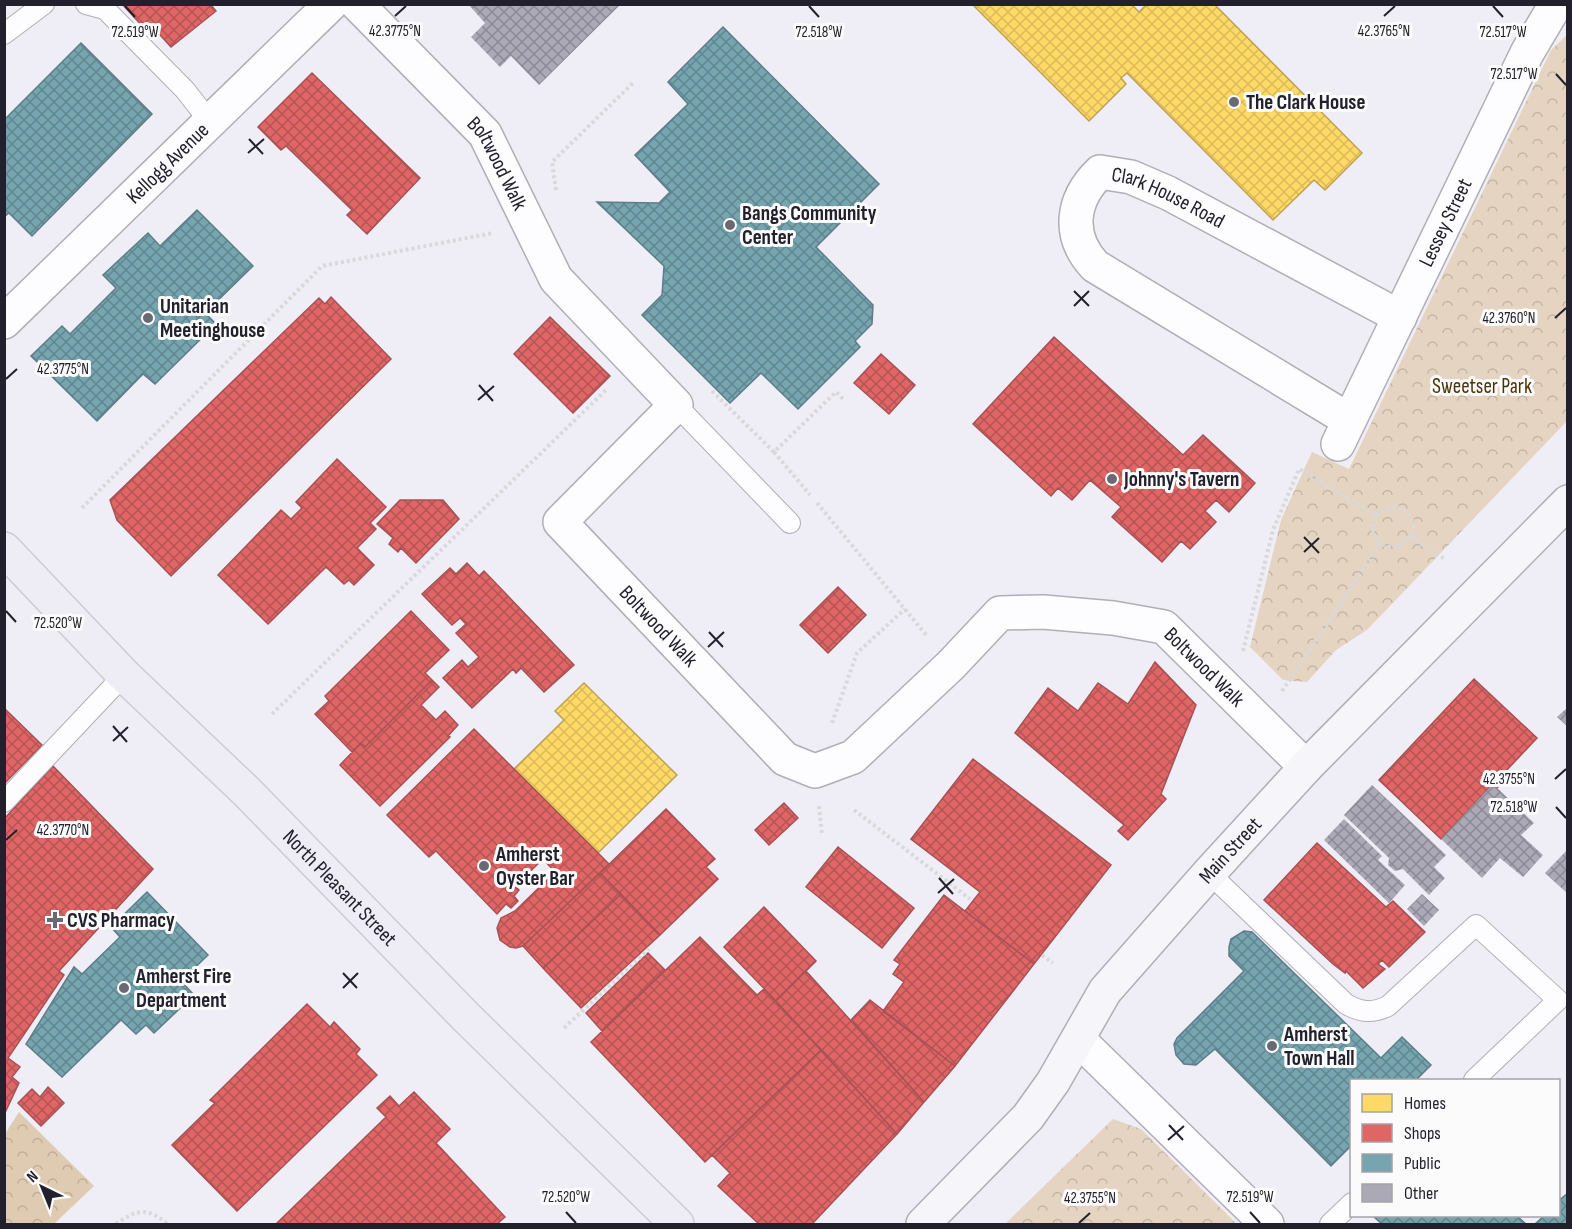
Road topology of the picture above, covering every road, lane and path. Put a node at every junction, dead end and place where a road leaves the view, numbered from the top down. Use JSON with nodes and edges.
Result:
{"nodes":[{"id":1,"x":44,"y":4,"type":"edge"},
{"id":2,"x":86,"y":4,"type":"edge"},
{"id":3,"x":331,"y":4,"type":"edge"},
{"id":4,"x":357,"y":4,"type":"edge"},
{"id":5,"x":1556,"y":4,"type":"edge"},
{"id":6,"x":4,"y":34,"type":"edge"},
{"id":7,"x":634,"y":82,"type":"dead end"},
{"id":8,"x":210,"y":122,"type":"junction"},
{"id":9,"x":557,"y":196,"type":"dead end"},
{"id":10,"x":530,"y":226,"type":"junction"},
{"id":11,"x":1400,"y":317,"type":"junction"},
{"id":12,"x":4,"y":322,"type":"edge"},
{"id":13,"x":635,"y":362,"type":"junction"},
{"id":14,"x":708,"y":388,"type":"dead end"},
{"id":15,"x":844,"y":400,"type":"dead end"},
{"id":16,"x":676,"y":405,"type":"junction"},
{"id":17,"x":1344,"y":432,"type":"joint"},
{"id":18,"x":774,"y":452,"type":"junction"},
{"id":19,"x":1568,"y":502,"type":"edge"},
{"id":20,"x":82,"y":508,"type":"dead end"},
{"id":21,"x":1376,"y":514,"type":"junction"},
{"id":22,"x":790,"y":523,"type":"dead end"},
{"id":23,"x":1411,"y":537,"type":"junction"},
{"id":24,"x":1381,"y":543,"type":"junction"},
{"id":25,"x":4,"y":549,"type":"edge"},
{"id":26,"x":1446,"y":560,"type":"dead end"},
{"id":27,"x":1242,"y":655,"type":"dead end"},
{"id":28,"x":951,"y":664,"type":"junction"},
{"id":29,"x":124,"y":675,"type":"junction"},
{"id":30,"x":1282,"y":691,"type":"dead end"},
{"id":31,"x":272,"y":714,"type":"dead end"},
{"id":32,"x":1306,"y":767,"type":"junction"},
{"id":33,"x":4,"y":802,"type":"edge"},
{"id":34,"x":854,"y":810,"type":"dead end"},
{"id":35,"x":1209,"y":873,"type":"junction"},
{"id":36,"x":970,"y":899,"type":"dead end"},
{"id":37,"x":649,"y":949,"type":"dead end"},
{"id":38,"x":1042,"y":955,"type":"dead end"},
{"id":39,"x":1053,"y":963,"type":"dead end"},
{"id":40,"x":564,"y":1028,"type":"dead end"},
{"id":41,"x":1078,"y":1040,"type":"junction"},
{"id":42,"x":1475,"y":1079,"type":"edge"},
{"id":43,"x":1350,"y":1205,"type":"edge"},
{"id":44,"x":116,"y":1224,"type":"edge"},
{"id":45,"x":167,"y":1224,"type":"edge"},
{"id":46,"x":677,"y":1224,"type":"edge"},
{"id":47,"x":923,"y":1224,"type":"edge"},
{"id":48,"x":1267,"y":1224,"type":"edge"},
{"id":49,"x":1330,"y":1224,"type":"edge"}],
"edges":[{"from":1,"to":6,"type":"lane"},
{"from":2,"to":8,"type":"lane"},
{"from":3,"to":8,"type":"street","name":"Kellogg Avenue"},
{"from":4,"to":10,"type":"street","name":"Boltwood Walk"},
{"from":5,"to":11,"type":"street","name":"Lessey Street"},
{"from":7,"to":9,"type":"path"},
{"from":8,"to":12,"type":"street","name":"Kellogg Avenue"},
{"from":10,"to":13,"type":"street","name":"Boltwood Walk"},
{"from":10,"to":20,"type":"path"},
{"from":11,"to":17,"type":"street","name":"Lessey Street"},
{"from":11,"to":17,"type":"street","name":"Clark House Road"},
{"from":13,"to":16,"type":"street","name":"Boltwood Walk"},
{"from":13,"to":31,"type":"path"},
{"from":14,"to":18,"type":"path"},
{"from":15,"to":18,"type":"path"},
{"from":16,"to":22,"type":"lane"},
{"from":16,"to":28,"type":"street","name":"Boltwood Walk"},
{"from":18,"to":28,"type":"path"},
{"from":19,"to":32,"type":"main road","name":"Main Street"},
{"from":21,"to":23,"type":"path"},
{"from":21,"to":24,"type":"path"},
{"from":21,"to":27,"type":"path"},
{"from":23,"to":24,"type":"path"},
{"from":23,"to":26,"type":"path"},
{"from":24,"to":30,"type":"path"},
{"from":25,"to":29,"type":"main road","name":"North Pleasant Street"},
{"from":28,"to":32,"type":"street","name":"Boltwood Walk"},
{"from":29,"to":33,"type":"lane"},
{"from":29,"to":46,"type":"main road","name":"North Pleasant Street"},
{"from":32,"to":35,"type":"main road","name":"Main Street"},
{"from":34,"to":36,"type":"path"},
{"from":35,"to":41,"type":"main road","name":"Main Street"},
{"from":35,"to":42,"type":"lane"},
{"from":37,"to":40,"type":"path"},
{"from":38,"to":39,"type":"path"},
{"from":41,"to":47,"type":"main road","name":"Main Street"},
{"from":41,"to":48,"type":"street"},
{"from":43,"to":49,"type":"lane"},
{"from":44,"to":45,"type":"path"}]}
